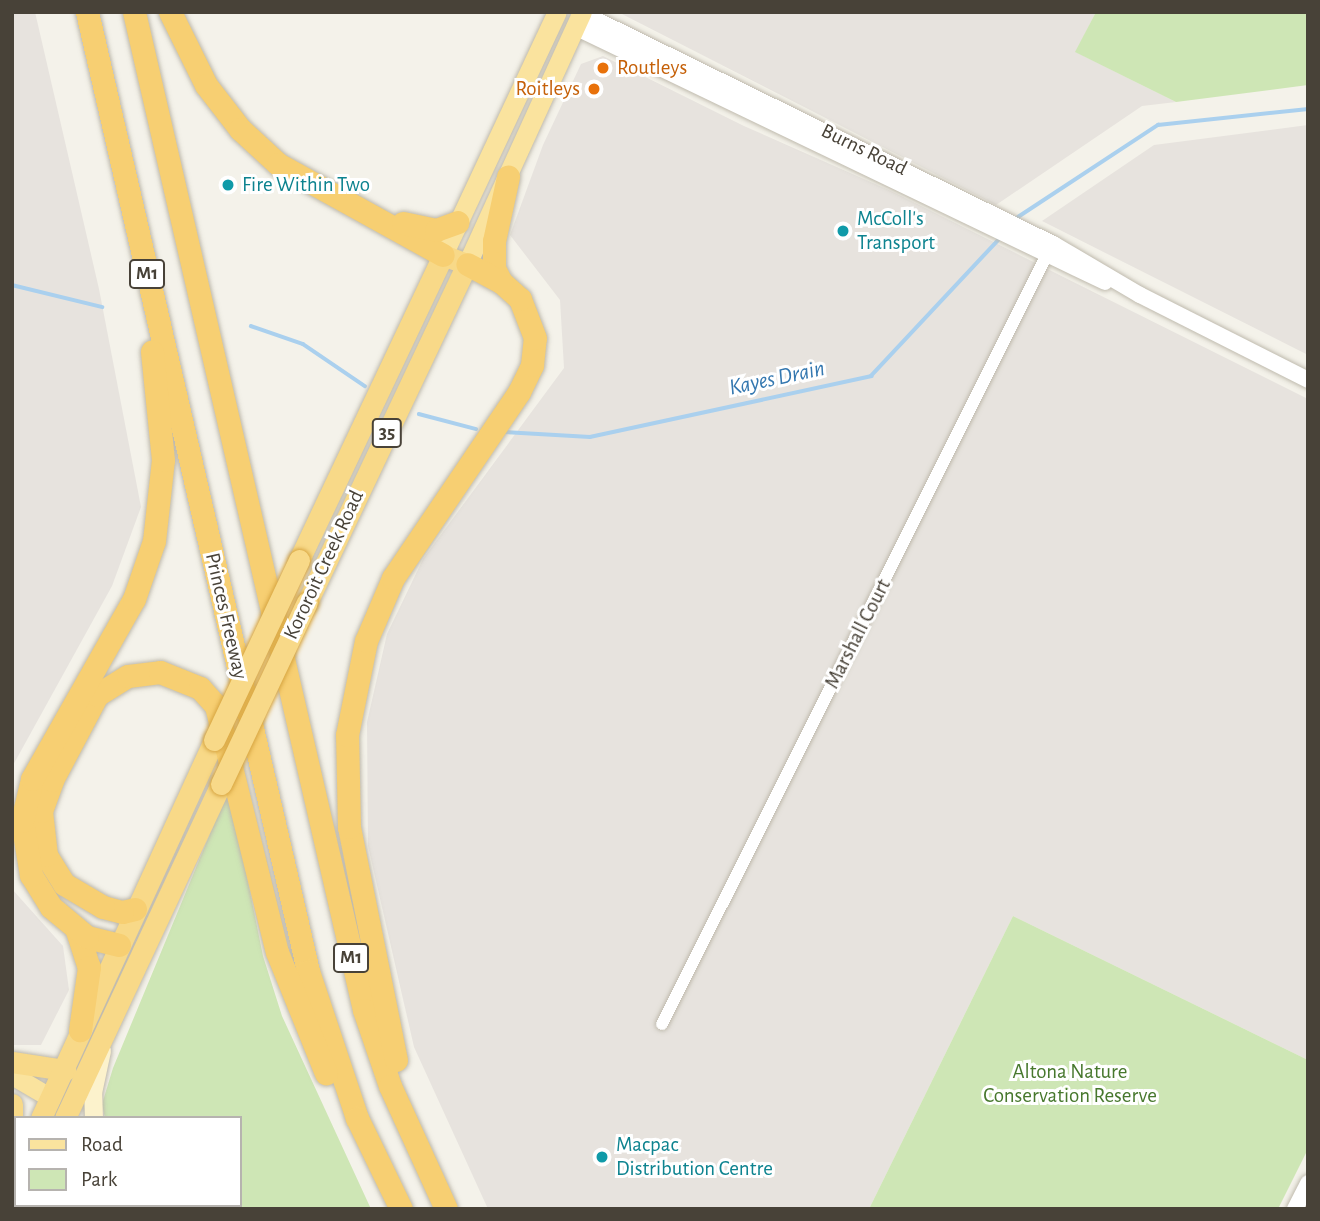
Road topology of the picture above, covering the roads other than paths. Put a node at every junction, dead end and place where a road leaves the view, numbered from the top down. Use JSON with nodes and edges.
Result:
{"nodes":[{"id":1,"x":86,"y":12,"type":"edge"},
{"id":2,"x":134,"y":12,"type":"edge"},
{"id":3,"x":170,"y":12,"type":"edge"},
{"id":4,"x":559,"y":12,"type":"edge"},
{"id":5,"x":580,"y":16,"type":"edge"},
{"id":6,"x":651,"y":47,"type":"junction"},
{"id":7,"x":638,"y":58,"type":"junction"},
{"id":8,"x":841,"y":146,"type":"junction"},
{"id":9,"x":508,"y":177,"type":"junction"},
{"id":10,"x":362,"y":213,"type":"junction"},
{"id":11,"x":458,"y":222,"type":"junction"},
{"id":12,"x":1050,"y":249,"type":"junction"},
{"id":13,"x":443,"y":255,"type":"junction"},
{"id":14,"x":467,"y":264,"type":"junction"},
{"id":15,"x":501,"y":282,"type":"junction"},
{"id":16,"x":1308,"y":380,"type":"edge"},
{"id":17,"x":166,"y":898,"type":"junction"},
{"id":18,"x":135,"y":909,"type":"junction"},
{"id":19,"x":77,"y":931,"type":"junction"},
{"id":20,"x":119,"y":945,"type":"junction"},
{"id":21,"x":662,"y":1024,"type":"dead end"},
{"id":22,"x":80,"y":1031,"type":"junction"},
{"id":23,"x":105,"y":1034,"type":"junction"},
{"id":24,"x":12,"y":1062,"type":"edge"},
{"id":25,"x":65,"y":1070,"type":"junction"},
{"id":26,"x":12,"y":1075,"type":"edge"},
{"id":27,"x":12,"y":1103,"type":"edge"},
{"id":28,"x":67,"y":1111,"type":"edge"},
{"id":29,"x":36,"y":1116,"type":"edge"},
{"id":30,"x":48,"y":1116,"type":"edge"},
{"id":31,"x":94,"y":1116,"type":"edge"},
{"id":32,"x":12,"y":1137,"type":"edge"},
{"id":33,"x":1308,"y":1183,"type":"edge"},
{"id":34,"x":445,"y":1207,"type":"edge"},
{"id":35,"x":400,"y":1209,"type":"edge"},
{"id":36,"x":1295,"y":1209,"type":"edge"}],
"edges":[{"from":1,"to":19,"type":"highway"},
{"from":1,"to":35,"type":"highway","name":"Princes Freeway","number":"M1"},
{"from":2,"to":34,"type":"highway","number":"M1"},
{"from":3,"to":10,"type":"highway"},
{"from":4,"to":5,"type":"main road"},
{"from":4,"to":11,"type":"main road","name":"Kororoit Creek Road","number":"35"},
{"from":5,"to":6,"type":"street","name":"Burns Road"},
{"from":5,"to":7,"type":"street","name":"Burns Road"},
{"from":5,"to":9,"type":"main road","name":"Kororoit Creek Road","number":"35"},
{"from":6,"to":7,"type":"street"},
{"from":6,"to":8,"type":"street","name":"Burns Road"},
{"from":7,"to":8,"type":"street","name":"Burns Road"},
{"from":8,"to":12,"type":"street","name":"Burns Road"},
{"from":9,"to":14,"type":"main road","name":"Kororoit Creek Road","number":"35"},
{"from":9,"to":15,"type":"highway"},
{"from":10,"to":11,"type":"highway"},
{"from":10,"to":13,"type":"highway"},
{"from":11,"to":13,"type":"main road","name":"Kororoit Creek Road","number":"35"},
{"from":12,"to":16,"type":"street","name":"Burns Road"},
{"from":12,"to":21,"type":"street","name":"Marshall Court"},
{"from":13,"to":14,"type":"highway"},
{"from":13,"to":18,"type":"highway","name":"Kororoit Creek Road","number":"35","bridge":true},
{"from":14,"to":15,"type":"highway"},
{"from":14,"to":17,"type":"highway","name":"Kororoit Creek Road","number":"35","bridge":true},
{"from":15,"to":34,"type":"highway"},
{"from":17,"to":20,"type":"highway"},
{"from":17,"to":23,"type":"highway","name":"Kororoit Creek Road","number":"35"},
{"from":18,"to":20,"type":"highway","name":"Kororoit Creek Road","number":"35"},
{"from":18,"to":35,"type":"highway"},
{"from":19,"to":20,"type":"highway"},
{"from":19,"to":22,"type":"highway"},
{"from":20,"to":22,"type":"highway","name":"Kororoit Creek Road","number":"35"},
{"from":22,"to":25,"type":"highway","name":"Kororoit Creek Road","number":"35"},
{"from":23,"to":28,"type":"highway","name":"Kororoit Creek Road","number":"35"},
{"from":23,"to":31,"type":"main road"},
{"from":24,"to":25,"type":"highway"},
{"from":25,"to":28,"type":"highway","name":"Kororoit Creek Road","number":"35"},
{"from":26,"to":28,"type":"main road"},
{"from":27,"to":29,"type":"main road"},
{"from":27,"to":32,"type":"highway"},
{"from":28,"to":30,"type":"highway","name":"Kororoit Creek Road"},
{"from":33,"to":36,"type":"street"}]}
